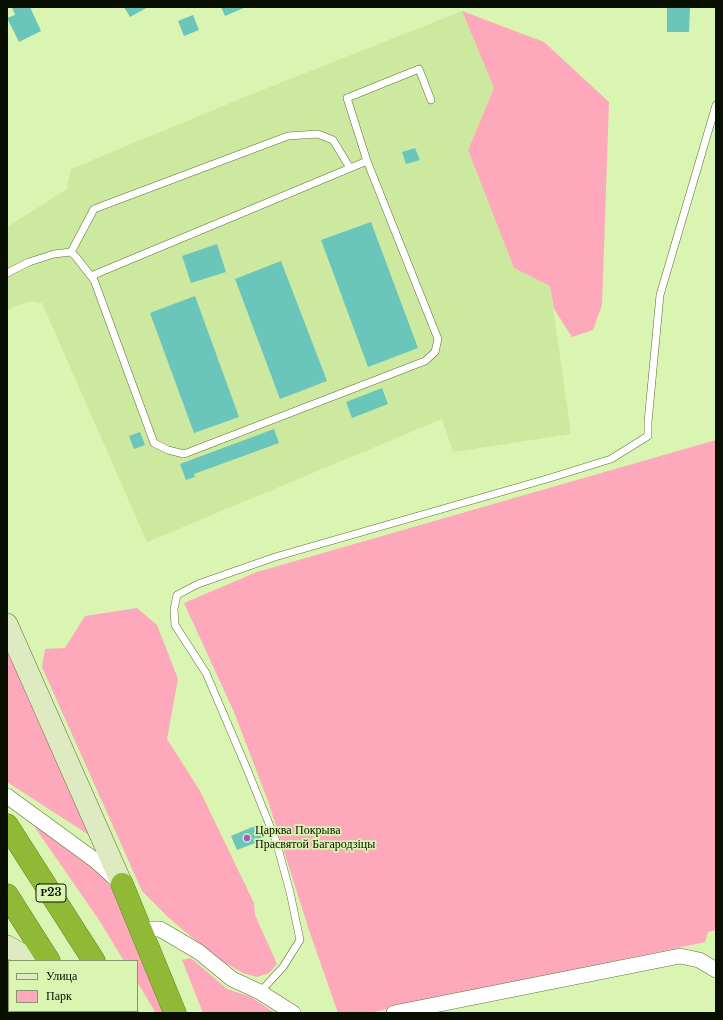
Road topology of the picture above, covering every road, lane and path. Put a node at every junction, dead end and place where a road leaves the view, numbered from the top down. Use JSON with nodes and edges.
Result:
{"nodes":[{"id":1,"x":431,"y":100,"type":"dead end"},
{"id":2,"x":716,"y":105,"type":"edge"},
{"id":3,"x":367,"y":161,"type":"junction"},
{"id":4,"x":350,"y":168,"type":"junction"},
{"id":5,"x":71,"y":252,"type":"junction"},
{"id":6,"x":7,"y":273,"type":"edge"},
{"id":7,"x":91,"y":276,"type":"junction"},
{"id":8,"x":7,"y":624,"type":"edge"},
{"id":9,"x":7,"y":796,"type":"edge"},
{"id":10,"x":7,"y":824,"type":"edge"},
{"id":11,"x":122,"y":884,"type":"junction"},
{"id":12,"x":7,"y":895,"type":"edge"},
{"id":13,"x":141,"y":929,"type":"junction"},
{"id":14,"x":7,"y":946,"type":"edge"},
{"id":15,"x":32,"y":960,"type":"edge"},
{"id":16,"x":48,"y":960,"type":"edge"},
{"id":17,"x":93,"y":960,"type":"edge"},
{"id":18,"x":716,"y":970,"type":"edge"},
{"id":19,"x":260,"y":992,"type":"junction"},
{"id":20,"x":175,"y":1013,"type":"edge"},
{"id":21,"x":293,"y":1013,"type":"edge"},
{"id":22,"x":394,"y":1013,"type":"edge"}],
"edges":[{"from":1,"to":3,"type":"lane"},
{"from":2,"to":19,"type":"lane"},
{"from":3,"to":4,"type":"lane"},
{"from":3,"to":7,"type":"lane"},
{"from":4,"to":5,"type":"lane"},
{"from":4,"to":7,"type":"lane"},
{"from":5,"to":6,"type":"lane"},
{"from":5,"to":7,"type":"lane"},
{"from":8,"to":11,"type":"street"},
{"from":9,"to":11,"type":"street"},
{"from":10,"to":17,"type":"highway","number":"Р23"},
{"from":11,"to":13,"type":"highway"},
{"from":12,"to":16,"type":"highway"},
{"from":13,"to":19,"type":"street"},
{"from":13,"to":20,"type":"highway"},
{"from":14,"to":15,"type":"street"},
{"from":18,"to":22,"type":"street"},
{"from":19,"to":21,"type":"street"}]}
